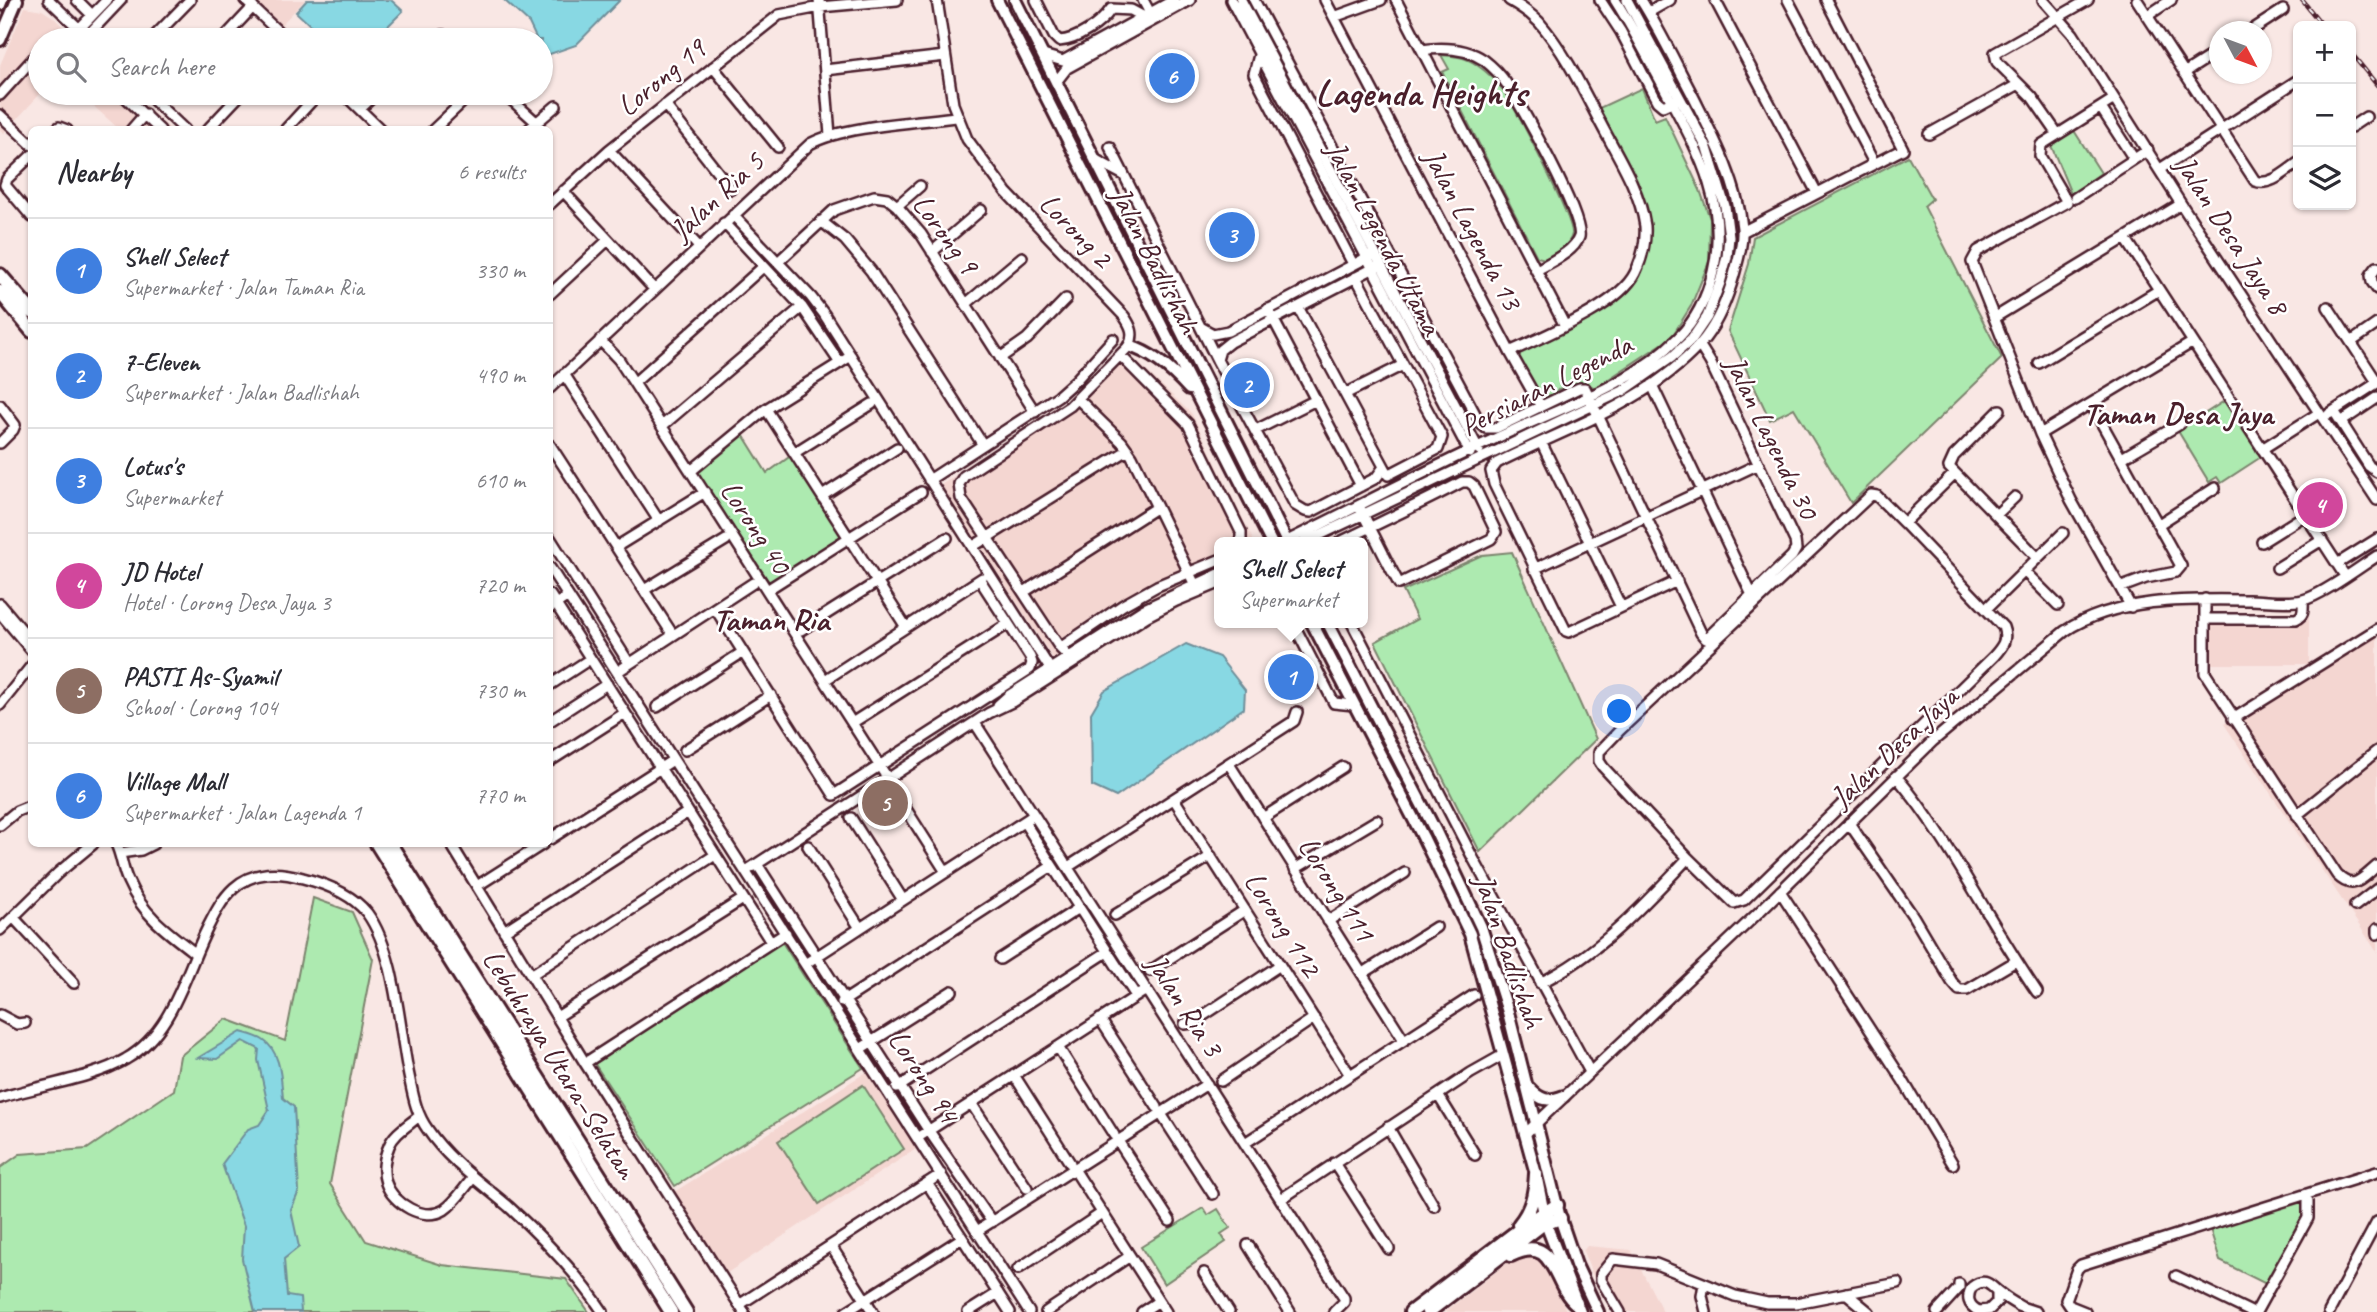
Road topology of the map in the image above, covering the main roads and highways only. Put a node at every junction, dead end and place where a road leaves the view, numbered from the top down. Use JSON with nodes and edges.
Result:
{"nodes":[{"id":1,"x":17,"y":0,"type":"edge"},
{"id":2,"x":23,"y":0,"type":"edge"},
{"id":3,"x":997,"y":0,"type":"edge"},
{"id":4,"x":1015,"y":0,"type":"edge"},
{"id":5,"x":9,"y":18,"type":"junction"},
{"id":6,"x":0,"y":40,"type":"edge"},
{"id":7,"x":0,"y":275,"type":"edge"},
{"id":8,"x":0,"y":292,"type":"edge"},
{"id":9,"x":28,"y":307,"type":"edge"},
{"id":10,"x":28,"y":326,"type":"edge"},
{"id":11,"x":1129,"y":346,"type":"road end"},
{"id":12,"x":1198,"y":399,"type":"junction"},
{"id":13,"x":1266,"y":537,"type":"edge"},
{"id":14,"x":1283,"y":537,"type":"edge"},
{"id":15,"x":1315,"y":628,"type":"edge"},
{"id":16,"x":1331,"y":628,"type":"edge"},
{"id":17,"x":379,"y":847,"type":"edge"},
{"id":18,"x":392,"y":847,"type":"edge"},
{"id":19,"x":1527,"y":1086,"type":"junction"},
{"id":20,"x":1564,"y":1096,"type":"road end"},
{"id":21,"x":1536,"y":1174,"type":"junction"},
{"id":22,"x":1558,"y":1212,"type":"junction"},
{"id":23,"x":1545,"y":1218,"type":"junction"},
{"id":24,"x":1480,"y":1266,"type":"junction"},
{"id":25,"x":1578,"y":1308,"type":"edge"},
{"id":26,"x":671,"y":1312,"type":"edge"},
{"id":27,"x":685,"y":1312,"type":"edge"},
{"id":28,"x":1411,"y":1312,"type":"edge"},
{"id":29,"x":1428,"y":1312,"type":"edge"},
{"id":30,"x":1598,"y":1312,"type":"edge"}],
"edges":[{"from":1,"to":5,"type":"main road"},
{"from":2,"to":5,"type":"main road"},
{"from":3,"to":12,"type":"main road","name":"Jalan Badlishah"},
{"from":4,"to":14,"type":"main road","name":"Jalan Badlishah"},
{"from":5,"to":6,"type":"main road"},
{"from":7,"to":9,"type":"highway"},
{"from":8,"to":10,"type":"highway"},
{"from":11,"to":12,"type":"main road"},
{"from":12,"to":13,"type":"main road","name":"Jalan Badlishah"},
{"from":15,"to":21,"type":"main road","name":"Jalan Badlishah"},
{"from":16,"to":19,"type":"main road","name":"Jalan Badlishah"},
{"from":17,"to":26,"type":"highway","name":"Lebuhraya Utara–Selatan"},
{"from":18,"to":27,"type":"highway","name":"Lebuhraya Utara–Selatan"},
{"from":19,"to":20,"type":"main road"},
{"from":19,"to":22,"type":"main road","name":"Jalan Badlishah"},
{"from":21,"to":23,"type":"main road","name":"Jalan Badlishah"},
{"from":21,"to":24,"type":"highway"},
{"from":22,"to":23,"type":"highway"},
{"from":22,"to":30,"type":"main road","name":"Jalan Badlishah"},
{"from":23,"to":24,"type":"highway"},
{"from":23,"to":25,"type":"main road","name":"Jalan Badlishah"},
{"from":24,"to":25,"type":"highway"},
{"from":24,"to":28,"type":"highway"},
{"from":24,"to":29,"type":"highway"}]}
